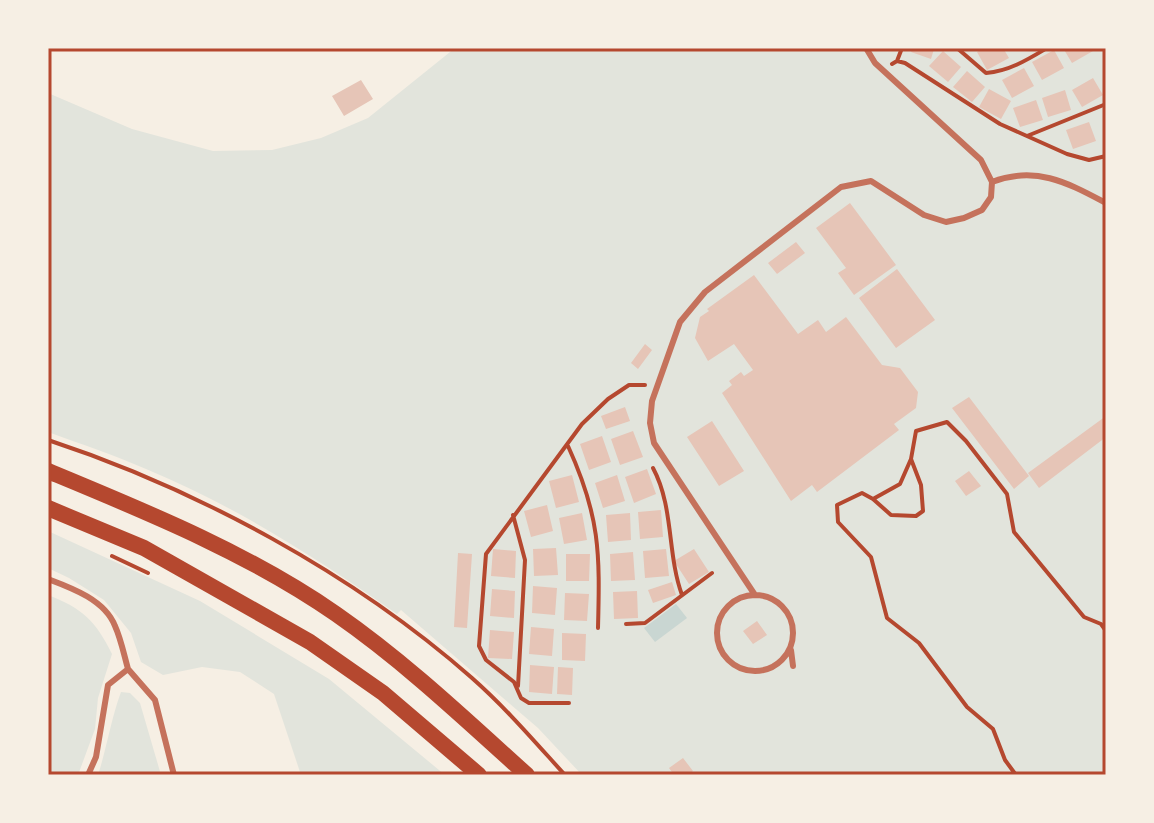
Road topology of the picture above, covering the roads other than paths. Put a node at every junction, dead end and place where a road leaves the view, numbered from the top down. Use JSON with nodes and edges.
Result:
{"nodes":[{"id":1,"x":866,"y":48,"type":"edge"},
{"id":2,"x":992,"y":182,"type":"junction"},
{"id":3,"x":1106,"y":203,"type":"edge"},
{"id":4,"x":48,"y":471,"type":"edge"},
{"id":5,"x":48,"y":508,"type":"edge"},
{"id":6,"x":48,"y":579,"type":"edge"},
{"id":7,"x":755,"y":595,"type":"junction"},
{"id":8,"x":791,"y":643,"type":"junction"},
{"id":9,"x":793,"y":666,"type":"dead end"},
{"id":10,"x":128,"y":669,"type":"junction"},
{"id":11,"x":88,"y":775,"type":"edge"},
{"id":12,"x":174,"y":775,"type":"edge"},
{"id":13,"x":479,"y":775,"type":"edge"},
{"id":14,"x":527,"y":775,"type":"edge"}],
"edges":[{"from":1,"to":2,"type":"lane"},
{"from":2,"to":3,"type":"lane"},
{"from":2,"to":7,"type":"lane"},
{"from":4,"to":14,"type":"main road"},
{"from":5,"to":13,"type":"main road"},
{"from":6,"to":10,"type":"lane"},
{"from":7,"to":8,"type":"lane"},
{"from":7,"to":8,"type":"lane"},
{"from":8,"to":9,"type":"lane"},
{"from":10,"to":11,"type":"lane"},
{"from":10,"to":12,"type":"lane"}]}
